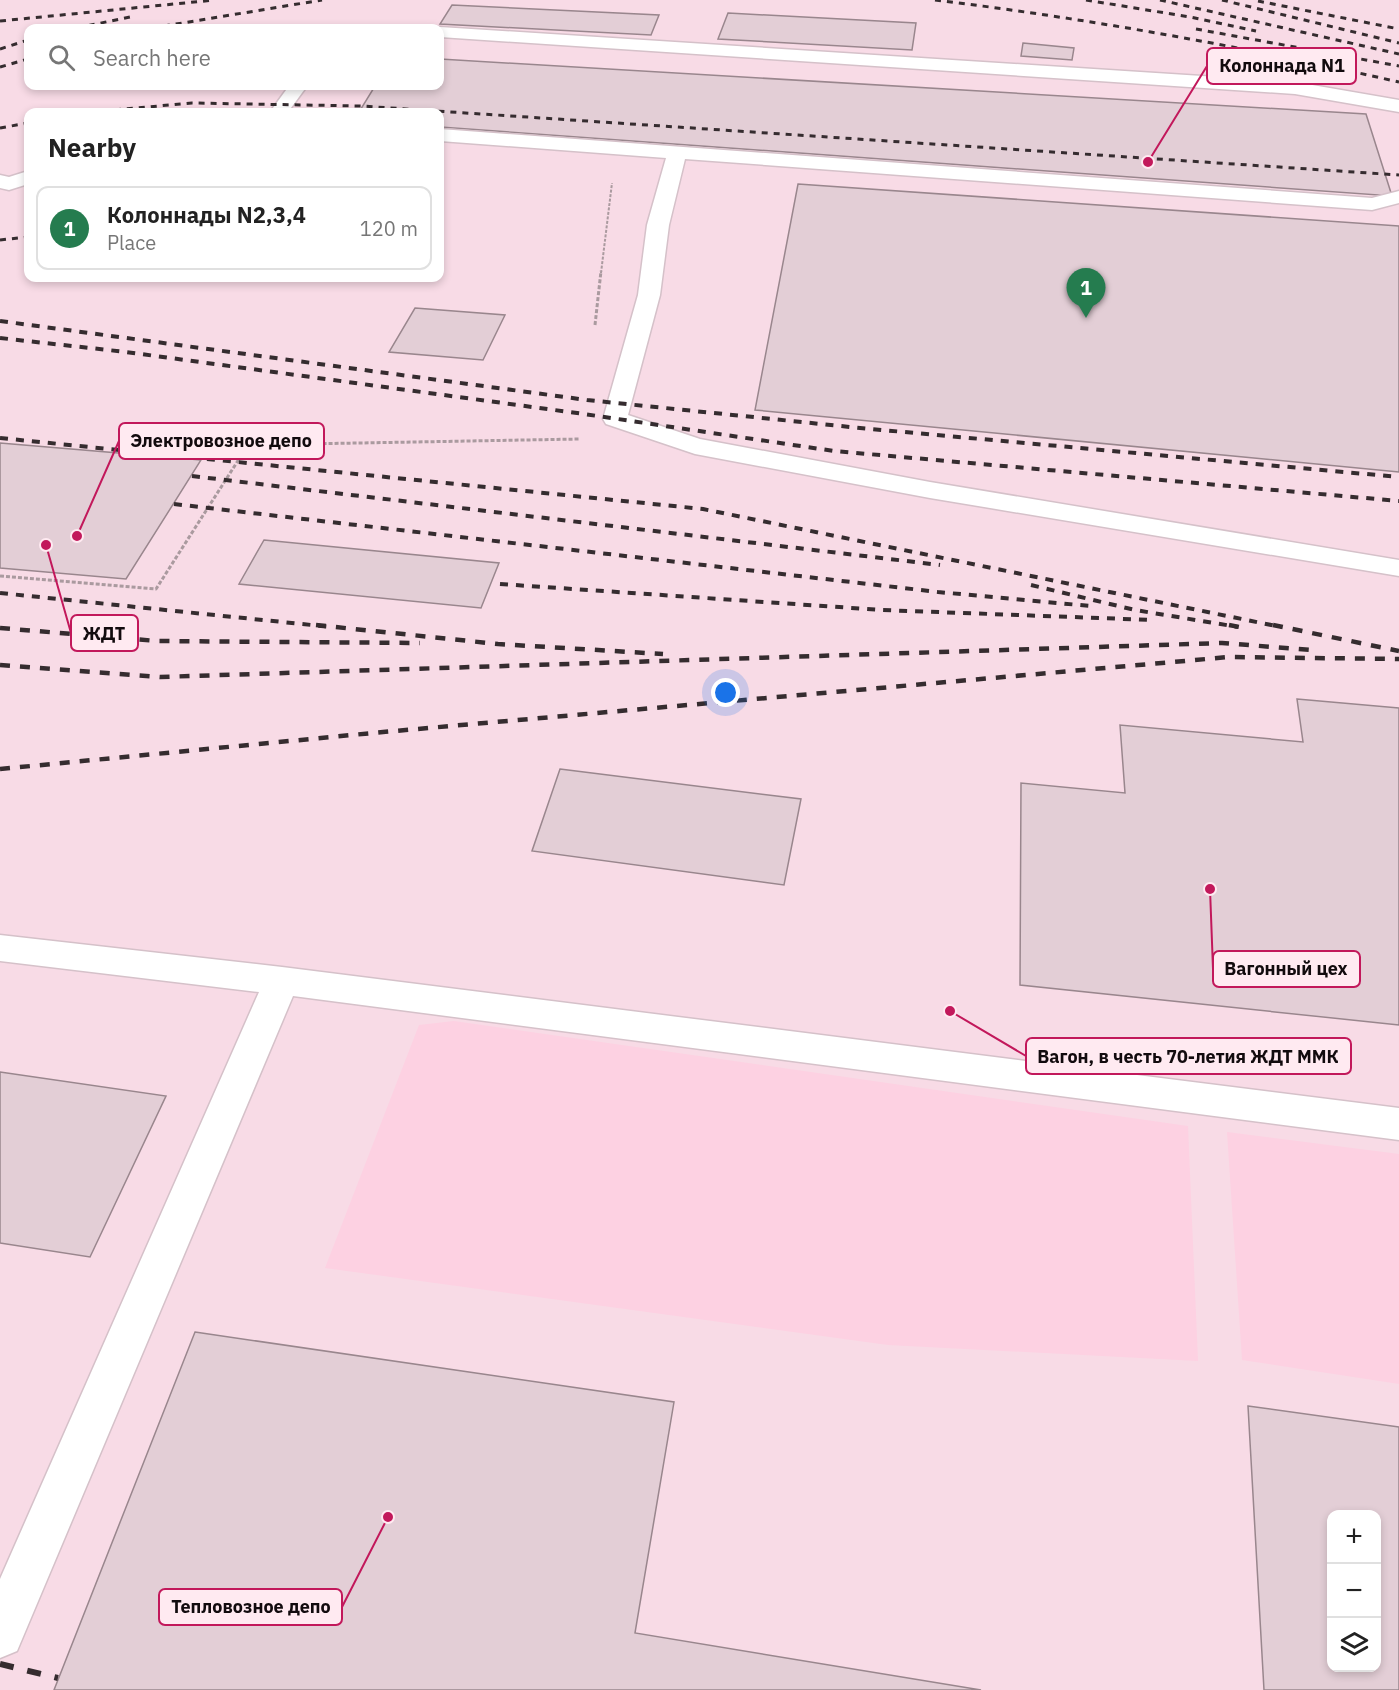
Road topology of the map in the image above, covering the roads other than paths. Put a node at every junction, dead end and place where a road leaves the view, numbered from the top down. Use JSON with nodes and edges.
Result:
{"nodes":[{"id":1,"x":444,"y":32,"type":"edge"},
{"id":2,"x":295,"y":90,"type":"edge"},
{"id":3,"x":1399,"y":106,"type":"edge"},
{"id":4,"x":282,"y":108,"type":"edge"},
{"id":5,"x":444,"y":135,"type":"edge"},
{"id":6,"x":677,"y":153,"type":"junction"},
{"id":7,"x":1399,"y":197,"type":"edge"},
{"id":8,"x":1399,"y":568,"type":"edge"},
{"id":9,"x":0,"y":948,"type":"edge"},
{"id":10,"x":282,"y":981,"type":"junction"},
{"id":11,"x":1399,"y":1124,"type":"edge"},
{"id":12,"x":0,"y":1634,"type":"edge"}],
"edges":[{"from":1,"to":3,"type":"lane"},
{"from":2,"to":4,"type":"lane"},
{"from":5,"to":6,"type":"lane"},
{"from":6,"to":7,"type":"lane"},
{"from":6,"to":8,"type":"lane"},
{"from":9,"to":10,"type":"lane"},
{"from":10,"to":11,"type":"lane"},
{"from":10,"to":12,"type":"lane"}]}
